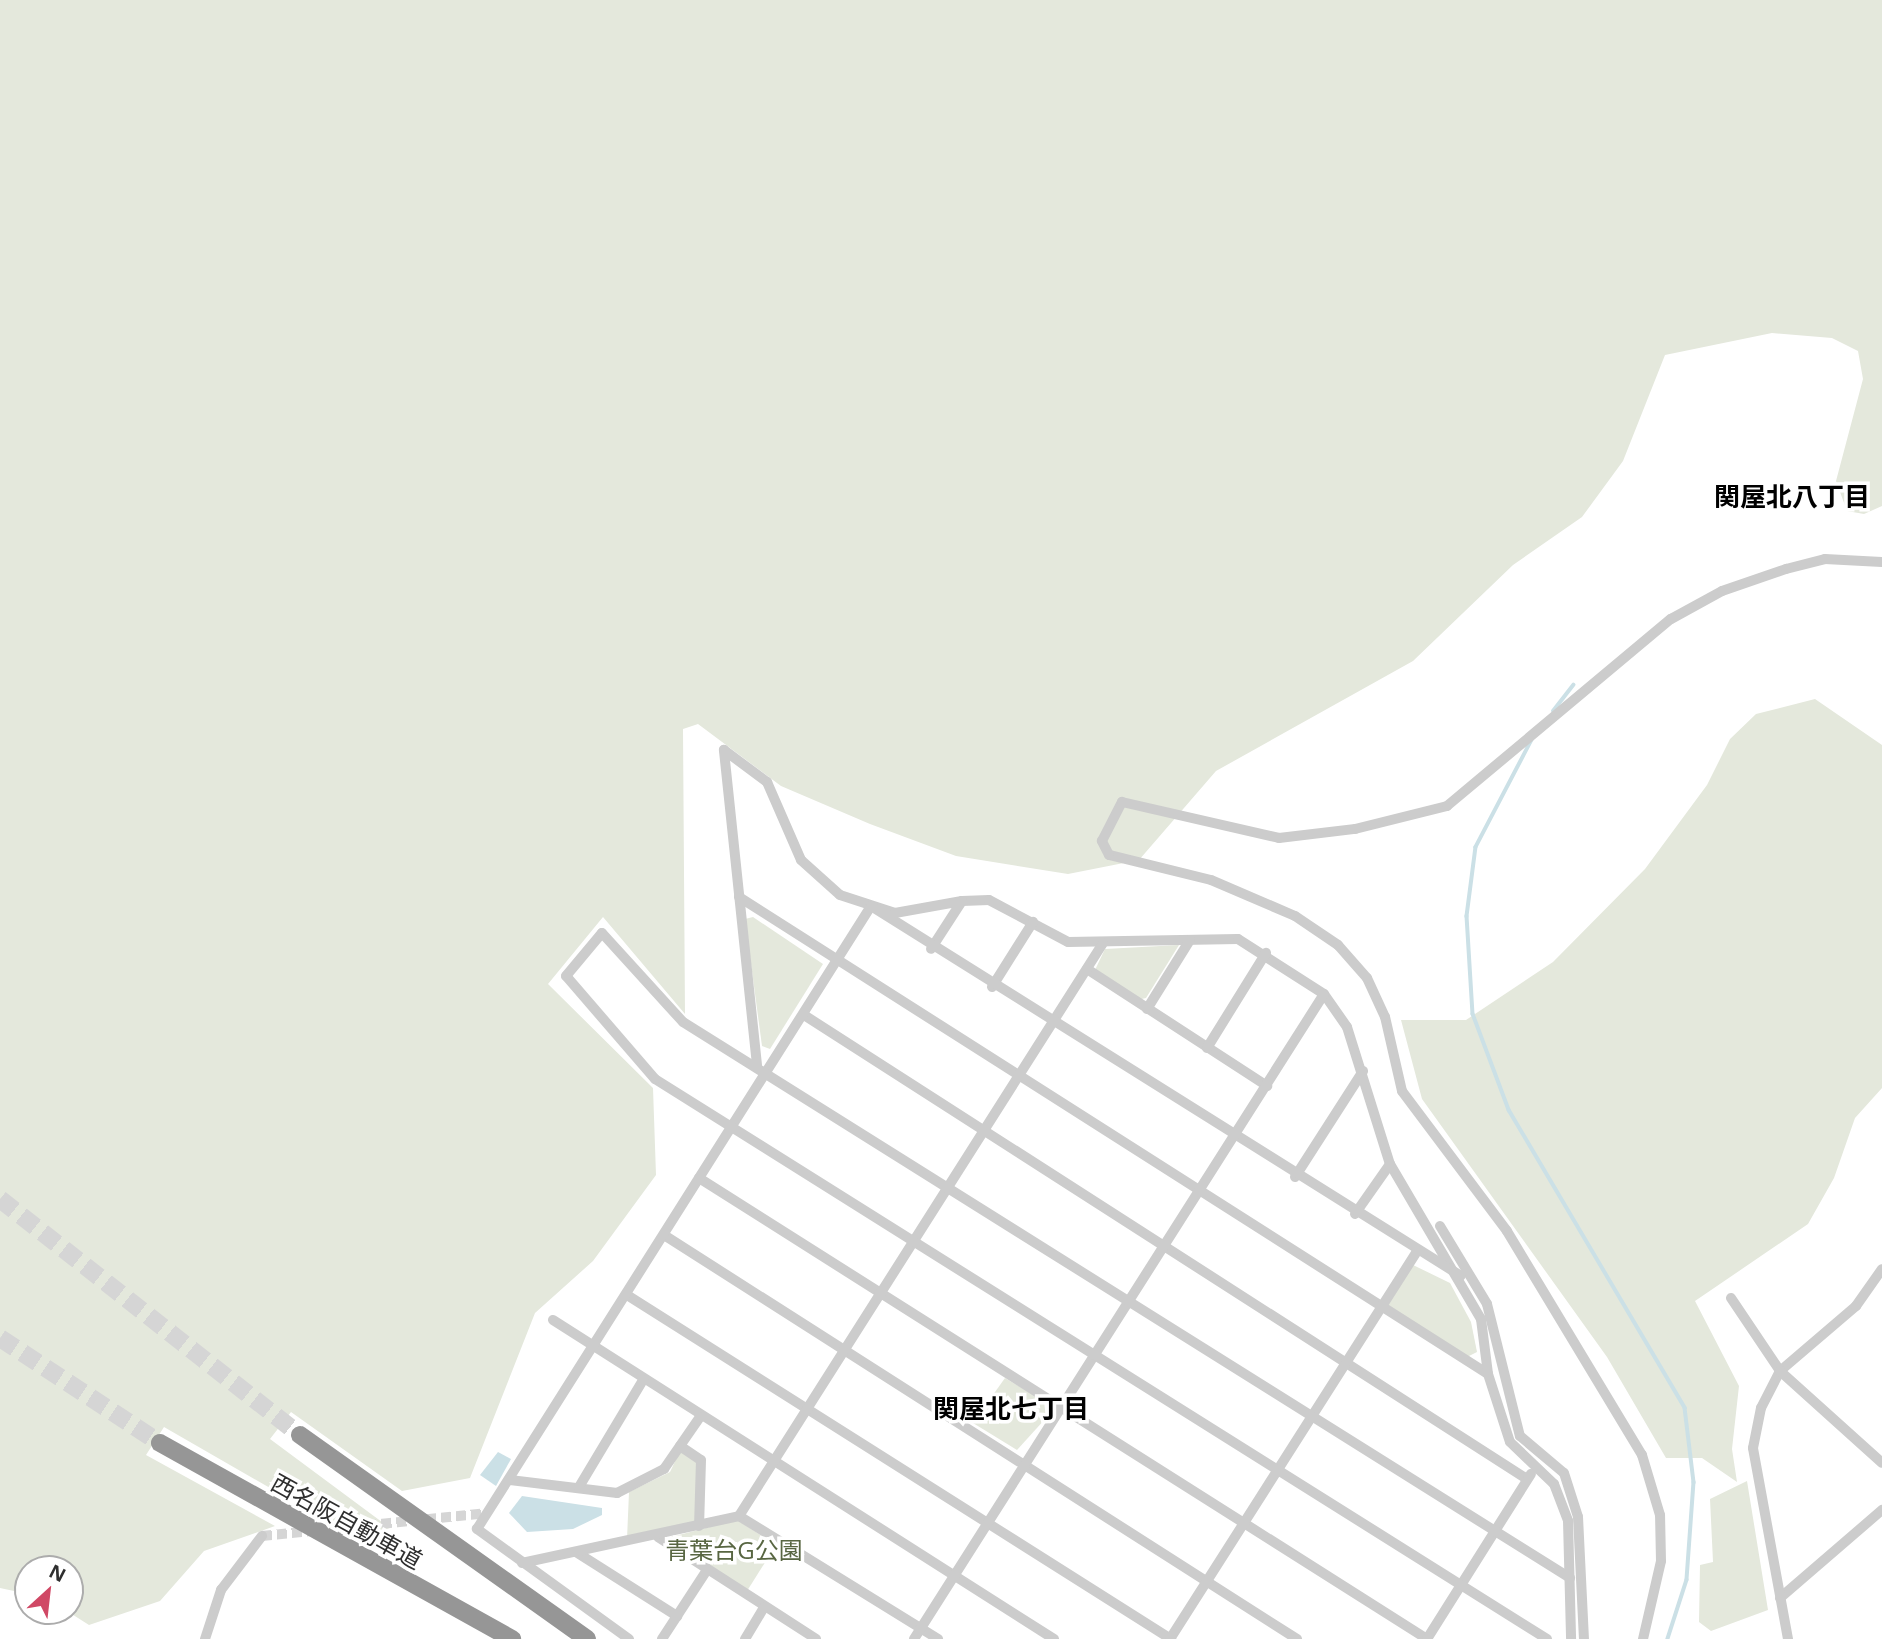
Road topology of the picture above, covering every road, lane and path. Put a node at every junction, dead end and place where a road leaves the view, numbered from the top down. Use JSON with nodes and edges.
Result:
{"nodes":[{"id":1,"x":1882,"y":562,"type":"edge"},
{"id":2,"x":739,"y":897,"type":"junction"},
{"id":3,"x":962,"y":901,"type":"junction"},
{"id":4,"x":871,"y":906,"type":"junction"},
{"id":5,"x":1033,"y":922,"type":"junction"},
{"id":6,"x":1190,"y":940,"type":"junction"},
{"id":7,"x":1104,"y":943,"type":"junction"},
{"id":8,"x":931,"y":949,"type":"junction"},
{"id":9,"x":1266,"y":953,"type":"junction"},
{"id":10,"x":838,"y":959,"type":"junction"},
{"id":11,"x":1087,"y":969,"type":"junction"},
{"id":12,"x":992,"y":987,"type":"junction"},
{"id":13,"x":1324,"y":994,"type":"junction"},
{"id":14,"x":1147,"y":1009,"type":"junction"},
{"id":15,"x":804,"y":1015,"type":"junction"},
{"id":16,"x":1051,"y":1024,"type":"junction"},
{"id":17,"x":1207,"y":1048,"type":"junction"},
{"id":18,"x":762,"y":1068,"type":"junction"},
{"id":19,"x":1363,"y":1071,"type":"junction"},
{"id":20,"x":1017,"y":1074,"type":"junction"},
{"id":21,"x":1267,"y":1086,"type":"junction"},
{"id":22,"x":732,"y":1126,"type":"junction"},
{"id":23,"x":981,"y":1129,"type":"junction"},
{"id":24,"x":1233,"y":1139,"type":"junction"},
{"id":25,"x":1390,"y":1164,"type":"junction"},
{"id":26,"x":1295,"y":1177,"type":"junction"},
{"id":27,"x":699,"y":1178,"type":"junction"},
{"id":28,"x":947,"y":1184,"type":"junction"},
{"id":29,"x":1200,"y":1194,"type":"junction"},
{"id":30,"x":1355,"y":1214,"type":"junction"},
{"id":31,"x":1440,"y":1226,"type":"dead end"},
{"id":32,"x":664,"y":1235,"type":"junction"},
{"id":33,"x":914,"y":1242,"type":"junction"},
{"id":34,"x":1166,"y":1245,"type":"junction"},
{"id":35,"x":1417,"y":1251,"type":"junction"},
{"id":36,"x":1882,"y":1269,"type":"edge"},
{"id":37,"x":1461,"y":1276,"type":"junction"},
{"id":38,"x":881,"y":1294,"type":"junction"},
{"id":39,"x":627,"y":1295,"type":"junction"},
{"id":40,"x":1731,"y":1298,"type":"dead end"},
{"id":41,"x":1130,"y":1301,"type":"junction"},
{"id":42,"x":1381,"y":1305,"type":"junction"},
{"id":43,"x":553,"y":1320,"type":"dead end"},
{"id":44,"x":592,"y":1348,"type":"junction"},
{"id":45,"x":845,"y":1351,"type":"junction"},
{"id":46,"x":1097,"y":1356,"type":"junction"},
{"id":47,"x":1348,"y":1358,"type":"junction"},
{"id":48,"x":1780,"y":1371,"type":"junction"},
{"id":49,"x":1488,"y":1374,"type":"junction"},
{"id":50,"x":643,"y":1380,"type":"junction"},
{"id":51,"x":808,"y":1408,"type":"junction"},
{"id":52,"x":1063,"y":1409,"type":"junction"},
{"id":53,"x":700,"y":1416,"type":"junction"},
{"id":54,"x":1311,"y":1416,"type":"junction"},
{"id":55,"x":300,"y":1435,"type":"tunnel mouth"},
{"id":56,"x":160,"y":1443,"type":"tunnel mouth"},
{"id":57,"x":680,"y":1446,"type":"junction"},
{"id":58,"x":773,"y":1463,"type":"junction"},
{"id":59,"x":1882,"y":1463,"type":"edge"},
{"id":60,"x":1027,"y":1464,"type":"junction"},
{"id":61,"x":1536,"y":1465,"type":"junction"},
{"id":62,"x":1279,"y":1472,"type":"junction"},
{"id":63,"x":1527,"y":1479,"type":"junction"},
{"id":64,"x":510,"y":1480,"type":"junction"},
{"id":65,"x":579,"y":1487,"type":"junction"},
{"id":66,"x":1882,"y":1510,"type":"edge"},
{"id":67,"x":739,"y":1516,"type":"junction"},
{"id":68,"x":988,"y":1523,"type":"junction"},
{"id":69,"x":1245,"y":1524,"type":"junction"},
{"id":70,"x":699,"y":1526,"type":"junction"},
{"id":71,"x":1496,"y":1534,"type":"junction"},
{"id":72,"x":262,"y":1536,"type":"dead end"},
{"id":73,"x":658,"y":1537,"type":"junction"},
{"id":74,"x":576,"y":1552,"type":"junction"},
{"id":75,"x":522,"y":1563,"type":"junction"},
{"id":76,"x":706,"y":1570,"type":"junction"},
{"id":77,"x":953,"y":1576,"type":"junction"},
{"id":78,"x":1207,"y":1578,"type":"junction"},
{"id":79,"x":1570,"y":1578,"type":"junction"},
{"id":80,"x":1461,"y":1586,"type":"junction"},
{"id":81,"x":1780,"y":1598,"type":"junction"},
{"id":82,"x":764,"y":1607,"type":"junction"},
{"id":83,"x":677,"y":1616,"type":"junction"},
{"id":84,"x":921,"y":1628,"type":"junction"},
{"id":85,"x":205,"y":1639,"type":"edge"},
{"id":86,"x":512,"y":1639,"type":"edge"},
{"id":87,"x":587,"y":1639,"type":"edge"},
{"id":88,"x":629,"y":1639,"type":"edge"},
{"id":89,"x":662,"y":1639,"type":"edge"},
{"id":90,"x":745,"y":1639,"type":"edge"},
{"id":91,"x":816,"y":1639,"type":"edge"},
{"id":92,"x":914,"y":1639,"type":"edge"},
{"id":93,"x":938,"y":1639,"type":"edge"},
{"id":94,"x":1054,"y":1639,"type":"edge"},
{"id":95,"x":1170,"y":1639,"type":"edge"},
{"id":96,"x":1297,"y":1639,"type":"edge"},
{"id":97,"x":1427,"y":1639,"type":"edge"},
{"id":98,"x":1547,"y":1639,"type":"edge"},
{"id":99,"x":1571,"y":1639,"type":"edge"},
{"id":100,"x":1584,"y":1639,"type":"edge"},
{"id":101,"x":1643,"y":1639,"type":"edge"},
{"id":102,"x":1788,"y":1639,"type":"edge"}],
"edges":[{"from":1,"to":101,"type":"street"},
{"from":2,"to":4,"type":"street"},
{"from":2,"to":10,"type":"street"},
{"from":2,"to":18,"type":"street"},
{"from":3,"to":4,"type":"street"},
{"from":3,"to":5,"type":"street"},
{"from":3,"to":8,"type":"street"},
{"from":4,"to":8,"type":"street"},
{"from":4,"to":10,"type":"street"},
{"from":5,"to":7,"type":"street"},
{"from":5,"to":12,"type":"street"},
{"from":6,"to":7,"type":"street"},
{"from":6,"to":9,"type":"street"},
{"from":6,"to":14,"type":"street"},
{"from":7,"to":11,"type":"street"},
{"from":8,"to":12,"type":"street"},
{"from":9,"to":13,"type":"street"},
{"from":9,"to":17,"type":"street"},
{"from":10,"to":15,"type":"street"},
{"from":10,"to":20,"type":"street"},
{"from":11,"to":14,"type":"street"},
{"from":11,"to":16,"type":"street"},
{"from":12,"to":16,"type":"street"},
{"from":13,"to":19,"type":"street"},
{"from":13,"to":21,"type":"street"},
{"from":14,"to":17,"type":"street"},
{"from":15,"to":18,"type":"street"},
{"from":15,"to":23,"type":"street"},
{"from":16,"to":20,"type":"street"},
{"from":16,"to":24,"type":"street"},
{"from":17,"to":21,"type":"street"},
{"from":18,"to":22,"type":"street"},
{"from":18,"to":22,"type":"street"},
{"from":18,"to":28,"type":"street"},
{"from":19,"to":25,"type":"street"},
{"from":19,"to":26,"type":"street"},
{"from":20,"to":23,"type":"street"},
{"from":20,"to":29,"type":"street"},
{"from":21,"to":24,"type":"street"},
{"from":22,"to":27,"type":"street"},
{"from":22,"to":33,"type":"street"},
{"from":23,"to":28,"type":"street"},
{"from":23,"to":34,"type":"street"},
{"from":24,"to":26,"type":"street"},
{"from":24,"to":29,"type":"street"},
{"from":25,"to":30,"type":"street"},
{"from":25,"to":37,"type":"street"},
{"from":26,"to":30,"type":"street"},
{"from":27,"to":32,"type":"street"},
{"from":27,"to":38,"type":"street"},
{"from":28,"to":33,"type":"street"},
{"from":28,"to":41,"type":"street"},
{"from":29,"to":34,"type":"street"},
{"from":29,"to":42,"type":"street"},
{"from":30,"to":35,"type":"street"},
{"from":31,"to":100,"type":"street"},
{"from":32,"to":39,"type":"street"},
{"from":32,"to":45,"type":"street"},
{"from":33,"to":38,"type":"street"},
{"from":33,"to":46,"type":"street"},
{"from":34,"to":41,"type":"street"},
{"from":34,"to":47,"type":"street"},
{"from":35,"to":37,"type":"street"},
{"from":35,"to":42,"type":"street"},
{"from":36,"to":48,"type":"street"},
{"from":37,"to":49,"type":"street"},
{"from":38,"to":45,"type":"street"},
{"from":38,"to":52,"type":"street"},
{"from":39,"to":44,"type":"street"},
{"from":39,"to":51,"type":"street"},
{"from":40,"to":48,"type":"street"},
{"from":41,"to":46,"type":"street"},
{"from":41,"to":54,"type":"street"},
{"from":42,"to":47,"type":"street"},
{"from":42,"to":49,"type":"street"},
{"from":43,"to":44,"type":"street"},
{"from":44,"to":50,"type":"street"},
{"from":44,"to":64,"type":"street"},
{"from":45,"to":51,"type":"street"},
{"from":45,"to":60,"type":"street"},
{"from":46,"to":52,"type":"street"},
{"from":46,"to":62,"type":"street"},
{"from":47,"to":54,"type":"street"},
{"from":47,"to":63,"type":"street"},
{"from":48,"to":59,"type":"street"},
{"from":48,"to":81,"type":"street"},
{"from":49,"to":61,"type":"street"},
{"from":50,"to":53,"type":"street"},
{"from":50,"to":65,"type":"street"},
{"from":51,"to":58,"type":"street"},
{"from":51,"to":68,"type":"street"},
{"from":52,"to":60,"type":"street"},
{"from":52,"to":69,"type":"street"},
{"from":53,"to":57,"type":"street"},
{"from":53,"to":58,"type":"street"},
{"from":54,"to":62,"type":"street"},
{"from":54,"to":71,"type":"street"},
{"from":55,"to":87,"type":"highway","name":"西名阪自動車道"},
{"from":56,"to":86,"type":"highway","name":"西名阪自動車道"},
{"from":57,"to":65,"type":"street"},
{"from":57,"to":70,"type":"street"},
{"from":58,"to":67,"type":"street"},
{"from":58,"to":77,"type":"street"},
{"from":60,"to":68,"type":"street"},
{"from":60,"to":78,"type":"street"},
{"from":61,"to":63,"type":"street"},
{"from":61,"to":79,"type":"street"},
{"from":62,"to":69,"type":"street"},
{"from":62,"to":80,"type":"street"},
{"from":63,"to":71,"type":"street"},
{"from":64,"to":65,"type":"street"},
{"from":64,"to":75,"type":"street"},
{"from":66,"to":81,"type":"street"},
{"from":67,"to":70,"type":"street"},
{"from":67,"to":84,"type":"street"},
{"from":68,"to":77,"type":"street"},
{"from":68,"to":95,"type":"street"},
{"from":69,"to":78,"type":"street"},
{"from":69,"to":97,"type":"street"},
{"from":70,"to":73,"type":"street"},
{"from":71,"to":79,"type":"street"},
{"from":71,"to":80,"type":"street"},
{"from":72,"to":85,"type":"street"},
{"from":73,"to":74,"type":"street"},
{"from":73,"to":76,"type":"street"},
{"from":74,"to":75,"type":"street"},
{"from":74,"to":83,"type":"street"},
{"from":75,"to":88,"type":"street"},
{"from":76,"to":82,"type":"street"},
{"from":76,"to":83,"type":"street"},
{"from":77,"to":84,"type":"street"},
{"from":77,"to":94,"type":"street"},
{"from":78,"to":95,"type":"street"},
{"from":78,"to":96,"type":"street"},
{"from":79,"to":99,"type":"street"},
{"from":80,"to":97,"type":"street"},
{"from":80,"to":98,"type":"street"},
{"from":81,"to":102,"type":"street"},
{"from":82,"to":90,"type":"street"},
{"from":82,"to":91,"type":"street"},
{"from":83,"to":89,"type":"street"},
{"from":84,"to":92,"type":"street"},
{"from":84,"to":93,"type":"street"}]}
